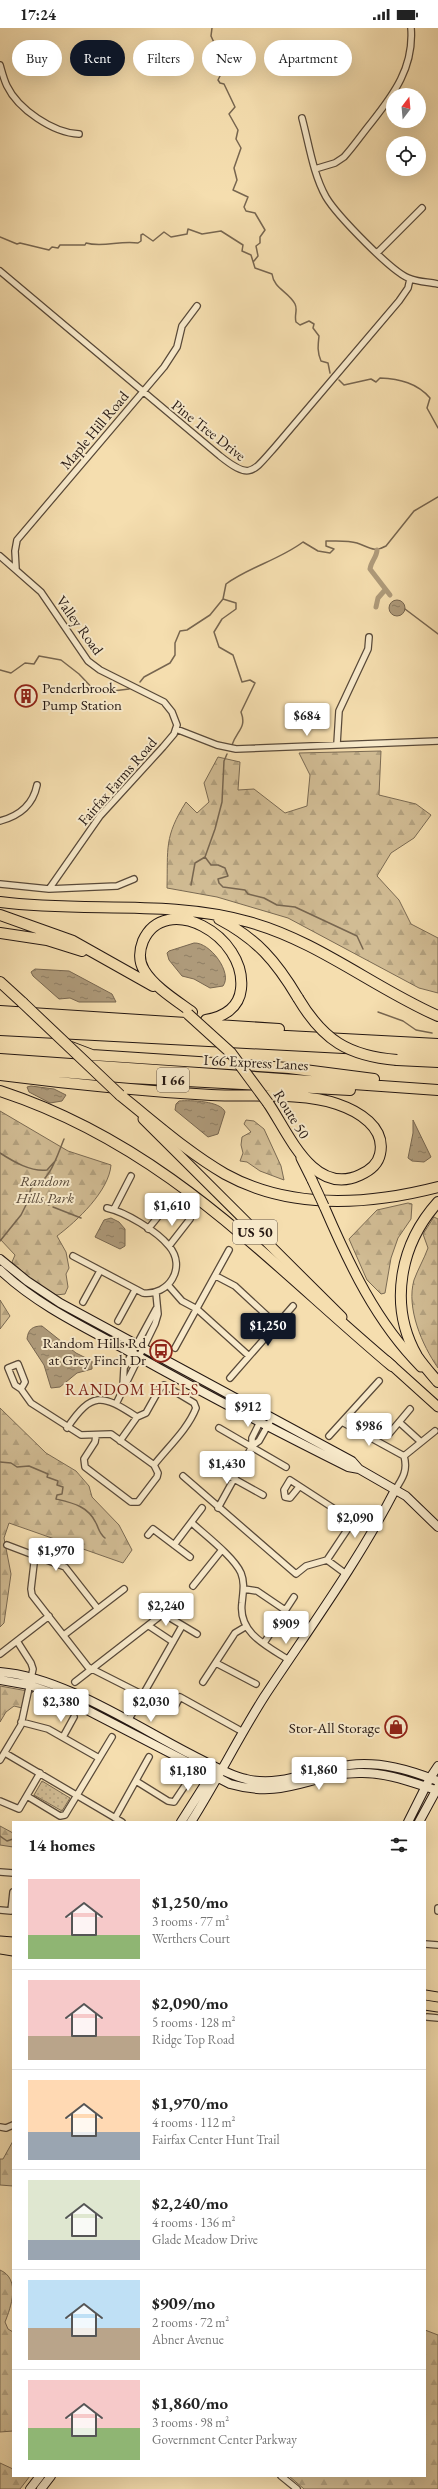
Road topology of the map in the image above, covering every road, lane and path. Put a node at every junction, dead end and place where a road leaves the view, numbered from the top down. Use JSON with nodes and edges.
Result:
{"nodes":[{"id":1,"x":411,"y":28,"type":"edge"},
{"id":2,"x":0,"y":66,"type":"edge"},
{"id":3,"x":302,"y":118,"type":"dead end"},
{"id":4,"x":79,"y":134,"type":"dead end"},
{"id":5,"x":315,"y":169,"type":"junction"},
{"id":6,"x":422,"y":208,"type":"dead end"},
{"id":7,"x":378,"y":252,"type":"junction"},
{"id":8,"x":0,"y":271,"type":"edge"},
{"id":9,"x":410,"y":279,"type":"junction"},
{"id":10,"x":438,"y":284,"type":"edge"},
{"id":11,"x":197,"y":306,"type":"dead end"},
{"id":12,"x":143,"y":392,"type":"junction"},
{"id":13,"x":0,"y":556,"type":"edge"},
{"id":14,"x":16,"y":569,"type":"junction"},
{"id":15,"x":369,"y":637,"type":"dead end"},
{"id":16,"x":176,"y":729,"type":"junction"},
{"id":17,"x":438,"y":741,"type":"edge"},
{"id":18,"x":337,"y":744,"type":"junction"},
{"id":19,"x":37,"y":785,"type":"dead end"},
{"id":20,"x":0,"y":821,"type":"edge"},
{"id":21,"x":134,"y":879,"type":"dead end"},
{"id":22,"x":0,"y":884,"type":"edge"},
{"id":23,"x":49,"y":889,"type":"junction"},
{"id":24,"x":0,"y":902,"type":"edge"},
{"id":25,"x":208,"y":914,"type":"junction"},
{"id":26,"x":0,"y":915,"type":"edge"},
{"id":27,"x":0,"y":933,"type":"edge"},
{"id":28,"x":142,"y":979,"type":"junction"},
{"id":29,"x":0,"y":982,"type":"edge"},
{"id":30,"x":0,"y":1010,"type":"edge"},
{"id":31,"x":190,"y":1016,"type":"junction"},
{"id":32,"x":438,"y":1016,"type":"edge"},
{"id":33,"x":0,"y":1021,"type":"edge"},
{"id":34,"x":0,"y":1030,"type":"edge"},
{"id":35,"x":325,"y":1038,"type":"junction"},
{"id":36,"x":63,"y":1042,"type":"junction"},
{"id":37,"x":438,"y":1044,"type":"edge"},
{"id":38,"x":438,"y":1053,"type":"edge"},
{"id":39,"x":0,"y":1059,"type":"edge"},
{"id":40,"x":438,"y":1062,"type":"edge"},
{"id":41,"x":0,"y":1067,"type":"edge"},
{"id":42,"x":0,"y":1075,"type":"edge"},
{"id":43,"x":0,"y":1091,"type":"edge"},
{"id":44,"x":437,"y":1092,"type":"edge"},
{"id":45,"x":120,"y":1095,"type":"junction"},
{"id":46,"x":297,"y":1150,"type":"junction"},
{"id":47,"x":132,"y":1176,"type":"dead end"},
{"id":48,"x":438,"y":1187,"type":"edge"},
{"id":49,"x":170,"y":1202,"type":"dead end"},
{"id":50,"x":438,"y":1202,"type":"edge"},
{"id":51,"x":107,"y":1208,"type":"dead end"},
{"id":52,"x":114,"y":1210,"type":"junction"},
{"id":53,"x":190,"y":1219,"type":"dead end"},
{"id":54,"x":148,"y":1229,"type":"junction"},
{"id":55,"x":169,"y":1246,"type":"junction"},
{"id":56,"x":230,"y":1250,"type":"dead end"},
{"id":57,"x":73,"y":1256,"type":"dead end"},
{"id":58,"x":0,"y":1259,"type":"edge"},
{"id":59,"x":0,"y":1270,"type":"edge"},
{"id":60,"x":100,"y":1271,"type":"junction"},
{"id":61,"x":216,"y":1276,"type":"junction"},
{"id":62,"x":168,"y":1285,"type":"junction"},
{"id":63,"x":135,"y":1290,"type":"junction"},
{"id":64,"x":156,"y":1293,"type":"junction"},
{"id":65,"x":83,"y":1302,"type":"dead end"},
{"id":66,"x":293,"y":1306,"type":"dead end"},
{"id":67,"x":197,"y":1310,"type":"junction"},
{"id":68,"x":118,"y":1321,"type":"dead end"},
{"id":69,"x":276,"y":1324,"type":"junction"},
{"id":70,"x":140,"y":1346,"type":"junction"},
{"id":71,"x":174,"y":1348,"type":"dead end"},
{"id":72,"x":135,"y":1355,"type":"junction"},
{"id":73,"x":249,"y":1356,"type":"junction"},
{"id":74,"x":392,"y":1366,"type":"junction"},
{"id":75,"x":230,"y":1378,"type":"dead end"},
{"id":76,"x":379,"y":1381,"type":"dead end"},
{"id":77,"x":438,"y":1383,"type":"edge"},
{"id":78,"x":21,"y":1389,"type":"dead end"},
{"id":79,"x":116,"y":1404,"type":"junction"},
{"id":80,"x":438,"y":1407,"type":"edge"},
{"id":81,"x":410,"y":1408,"type":"dead end"},
{"id":82,"x":268,"y":1416,"type":"junction"},
{"id":83,"x":137,"y":1417,"type":"junction"},
{"id":84,"x":342,"y":1422,"type":"junction"},
{"id":85,"x":399,"y":1422,"type":"junction"},
{"id":86,"x":264,"y":1424,"type":"junction"},
{"id":87,"x":67,"y":1428,"type":"junction"},
{"id":88,"x":219,"y":1428,"type":"dead end"},
{"id":89,"x":435,"y":1431,"type":"dead end"},
{"id":90,"x":389,"y":1434,"type":"dead end"},
{"id":91,"x":96,"y":1436,"type":"junction"},
{"id":92,"x":329,"y":1436,"type":"dead end"},
{"id":93,"x":120,"y":1441,"type":"junction"},
{"id":94,"x":421,"y":1442,"type":"junction"},
{"id":95,"x":252,"y":1446,"type":"junction"},
{"id":96,"x":205,"y":1456,"type":"dead end"},
{"id":97,"x":404,"y":1456,"type":"junction"},
{"id":98,"x":154,"y":1466,"type":"junction"},
{"id":99,"x":286,"y":1467,"type":"dead end"},
{"id":100,"x":359,"y":1469,"type":"junction"},
{"id":101,"x":183,"y":1476,"type":"dead end"},
{"id":102,"x":234,"y":1479,"type":"junction"},
{"id":103,"x":299,"y":1487,"type":"dead end"},
{"id":104,"x":395,"y":1490,"type":"junction"},
{"id":105,"x":263,"y":1495,"type":"dead end"},
{"id":106,"x":202,"y":1508,"type":"dead end"},
{"id":107,"x":218,"y":1508,"type":"junction"},
{"id":108,"x":192,"y":1523,"type":"junction"},
{"id":109,"x":438,"y":1527,"type":"edge"},
{"id":110,"x":148,"y":1535,"type":"dead end"},
{"id":111,"x":8,"y":1545,"type":"dead end"},
{"id":112,"x":174,"y":1545,"type":"junction"},
{"id":113,"x":221,"y":1551,"type":"junction"},
{"id":114,"x":35,"y":1555,"type":"junction"},
{"id":115,"x":190,"y":1557,"type":"dead end"},
{"id":116,"x":327,"y":1560,"type":"junction"},
{"id":117,"x":346,"y":1574,"type":"junction"},
{"id":118,"x":194,"y":1586,"type":"dead end"},
{"id":119,"x":244,"y":1588,"type":"junction"},
{"id":120,"x":124,"y":1589,"type":"dead end"},
{"id":121,"x":294,"y":1597,"type":"dead end"},
{"id":122,"x":98,"y":1609,"type":"junction"},
{"id":123,"x":285,"y":1610,"type":"junction"},
{"id":124,"x":49,"y":1616,"type":"junction"},
{"id":125,"x":149,"y":1626,"type":"junction"},
{"id":126,"x":182,"y":1626,"type":"junction"},
{"id":127,"x":245,"y":1627,"type":"junction"},
{"id":128,"x":197,"y":1634,"type":"dead end"},
{"id":129,"x":64,"y":1635,"type":"junction"},
{"id":130,"x":17,"y":1641,"type":"junction"},
{"id":131,"x":172,"y":1642,"type":"junction"},
{"id":132,"x":264,"y":1643,"type":"junction"},
{"id":133,"x":0,"y":1654,"type":"edge"},
{"id":134,"x":289,"y":1660,"type":"junction"},
{"id":135,"x":216,"y":1663,"type":"junction"},
{"id":136,"x":93,"y":1669,"type":"junction"},
{"id":137,"x":0,"y":1672,"type":"edge"},
{"id":138,"x":0,"y":1680,"type":"edge"},
{"id":139,"x":30,"y":1680,"type":"junction"},
{"id":140,"x":75,"y":1682,"type":"dead end"},
{"id":141,"x":203,"y":1682,"type":"dead end"},
{"id":142,"x":256,"y":1684,"type":"dead end"},
{"id":143,"x":142,"y":1695,"type":"junction"},
{"id":144,"x":74,"y":1717,"type":"dead end"},
{"id":145,"x":128,"y":1721,"type":"junction"},
{"id":146,"x":21,"y":1722,"type":"junction"},
{"id":147,"x":243,"y":1732,"type":"junction"},
{"id":148,"x":63,"y":1737,"type":"junction"},
{"id":149,"x":112,"y":1737,"type":"dead end"},
{"id":150,"x":5,"y":1752,"type":"junction"},
{"id":151,"x":149,"y":1757,"type":"dead end"},
{"id":152,"x":99,"y":1758,"type":"junction"},
{"id":153,"x":0,"y":1760,"type":"edge"},
{"id":154,"x":438,"y":1766,"type":"edge"},
{"id":155,"x":40,"y":1773,"type":"junction"},
{"id":156,"x":217,"y":1773,"type":"junction"},
{"id":157,"x":430,"y":1778,"type":"junction"},
{"id":158,"x":136,"y":1781,"type":"junction"},
{"id":159,"x":188,"y":1781,"type":"dead end"},
{"id":160,"x":438,"y":1781,"type":"edge"},
{"id":161,"x":425,"y":1786,"type":"junction"},
{"id":162,"x":437,"y":1789,"type":"edge"},
{"id":163,"x":76,"y":1795,"type":"junction"},
{"id":164,"x":27,"y":1796,"type":"junction"},
{"id":165,"x":0,"y":1801,"type":"edge"},
{"id":166,"x":115,"y":1818,"type":"junction"},
{"id":167,"x":120,"y":1821,"type":"edge"},
{"id":168,"x":182,"y":1821,"type":"edge"},
{"id":169,"x":192,"y":1821,"type":"edge"},
{"id":170,"x":408,"y":1821,"type":"edge"},
{"id":171,"x":420,"y":1821,"type":"edge"},
{"id":172,"x":0,"y":1872,"type":"edge"},
{"id":173,"x":12,"y":1873,"type":"edge"},
{"id":174,"x":12,"y":1902,"type":"edge"},
{"id":175,"x":438,"y":1908,"type":"edge"},
{"id":176,"x":0,"y":1910,"type":"edge"},
{"id":177,"x":438,"y":1911,"type":"edge"},
{"id":178,"x":0,"y":1941,"type":"edge"},
{"id":179,"x":12,"y":1942,"type":"edge"},
{"id":180,"x":426,"y":1944,"type":"edge"},
{"id":181,"x":438,"y":1945,"type":"edge"},
{"id":182,"x":0,"y":1950,"type":"edge"},
{"id":183,"x":12,"y":1951,"type":"edge"},
{"id":184,"x":426,"y":1995,"type":"edge"},
{"id":185,"x":438,"y":1997,"type":"edge"},
{"id":186,"x":426,"y":2005,"type":"edge"},
{"id":187,"x":438,"y":2007,"type":"edge"},
{"id":188,"x":427,"y":2017,"type":"dead end"},
{"id":189,"x":438,"y":2018,"type":"edge"},
{"id":190,"x":12,"y":2125,"type":"edge"},
{"id":191,"x":0,"y":2127,"type":"edge"},
{"id":192,"x":39,"y":2477,"type":"edge"},
{"id":193,"x":50,"y":2477,"type":"edge"},
{"id":194,"x":282,"y":2477,"type":"edge"},
{"id":195,"x":30,"y":2489,"type":"edge"},
{"id":196,"x":41,"y":2489,"type":"edge"},
{"id":197,"x":297,"y":2489,"type":"edge"}],
"edges":[{"from":1,"to":5,"type":"street"},
{"from":2,"to":4,"type":"street"},
{"from":3,"to":5,"type":"street"},
{"from":5,"to":7,"type":"street"},
{"from":6,"to":7,"type":"street"},
{"from":7,"to":9,"type":"street"},
{"from":8,"to":12,"type":"street","name":"Pine Tree Drive"},
{"from":9,"to":10,"type":"street"},
{"from":9,"to":12,"type":"street","name":"Pine Tree Drive"},
{"from":11,"to":12,"type":"street","name":"Maple Hill Road"},
{"from":12,"to":14,"type":"street","name":"Maple Hill Road"},
{"from":13,"to":14,"type":"street","name":"Valley Road"},
{"from":14,"to":16,"type":"street","name":"Valley Road"},
{"from":15,"to":18,"type":"street"},
{"from":16,"to":18,"type":"street"},
{"from":16,"to":23,"type":"street","name":"Fairfax Farms Road"},
{"from":17,"to":18,"type":"street"},
{"from":19,"to":20,"type":"street"},
{"from":21,"to":23,"type":"street"},
{"from":22,"to":23,"type":"street"},
{"from":24,"to":25,"type":"highway"},
{"from":25,"to":32,"type":"highway"},
{"from":25,"to":40,"type":"highway","bridge":true},
{"from":26,"to":28,"type":"highway","name":"Route 50"},
{"from":27,"to":28,"type":"highway"},
{"from":28,"to":31,"type":"highway","name":"Route 50"},
{"from":29,"to":36,"type":"highway","number":"US 50","bridge":true},
{"from":30,"to":31,"type":"highway"},
{"from":31,"to":31,"type":"highway"},
{"from":31,"to":35,"type":"highway"},
{"from":31,"to":46,"type":"highway","name":"Route 50","bridge":true},
{"from":33,"to":35,"type":"highway"},
{"from":34,"to":38,"type":"highway","name":"I 66 Express Lanes"},
{"from":35,"to":37,"type":"highway"},
{"from":36,"to":44,"type":"highway","bridge":true},
{"from":36,"to":45,"type":"highway","number":"US 50","bridge":true},
{"from":39,"to":44,"type":"highway","name":"I 66 Express Lanes"},
{"from":41,"to":44,"type":"highway","number":"I 66"},
{"from":42,"to":46,"type":"highway"},
{"from":43,"to":74,"type":"highway"},
{"from":45,"to":48,"type":"highway"},
{"from":45,"to":74,"type":"main road","number":"US 50"},
{"from":46,"to":77,"type":"main road","name":"Route 50","bridge":true},
{"from":47,"to":52,"type":"street"},
{"from":49,"to":54,"type":"street"},
{"from":50,"to":77,"type":"highway"},
{"from":51,"to":52,"type":"street"},
{"from":52,"to":54,"type":"street"},
{"from":53,"to":55,"type":"street"},
{"from":54,"to":55,"type":"street"},
{"from":55,"to":62,"type":"street"},
{"from":56,"to":61,"type":"street"},
{"from":57,"to":60,"type":"street"},
{"from":58,"to":70,"type":"street"},
{"from":59,"to":72,"type":"street"},
{"from":60,"to":63,"type":"street"},
{"from":60,"to":65,"type":"street"},
{"from":61,"to":67,"type":"street"},
{"from":61,"to":69,"type":"street"},
{"from":62,"to":64,"type":"street"},
{"from":62,"to":67,"type":"street"},
{"from":63,"to":64,"type":"street"},
{"from":63,"to":68,"type":"street"},
{"from":64,"to":70,"type":"street"},
{"from":66,"to":69,"type":"street"},
{"from":67,"to":71,"type":"street"},
{"from":67,"to":73,"type":"street"},
{"from":69,"to":73,"type":"street"},
{"from":70,"to":72,"type":"street"},
{"from":70,"to":82,"type":"street"},
{"from":72,"to":79,"type":"street"},
{"from":72,"to":86,"type":"street"},
{"from":73,"to":75,"type":"street"},
{"from":74,"to":80,"type":"main road","number":"US 50"},
{"from":76,"to":84,"type":"street"},
{"from":78,"to":87,"type":"street"},
{"from":79,"to":83,"type":"street"},
{"from":79,"to":87,"type":"street"},
{"from":81,"to":85,"type":"street"},
{"from":82,"to":86,"type":"street"},
{"from":82,"to":100,"type":"street"},
{"from":83,"to":93,"type":"street"},
{"from":83,"to":98,"type":"street"},
{"from":84,"to":92,"type":"street"},
{"from":84,"to":97,"type":"street"},
{"from":85,"to":90,"type":"street"},
{"from":85,"to":94,"type":"street"},
{"from":86,"to":95,"type":"street"},
{"from":86,"to":100,"type":"street"},
{"from":87,"to":91,"type":"street"},
{"from":88,"to":95,"type":"street"},
{"from":89,"to":94,"type":"street"},
{"from":91,"to":93,"type":"street"},
{"from":91,"to":98,"type":"street"},
{"from":93,"to":98,"type":"street"},
{"from":94,"to":97,"type":"street"},
{"from":95,"to":99,"type":"street"},
{"from":95,"to":102,"type":"street"},
{"from":96,"to":102,"type":"street"},
{"from":97,"to":104,"type":"street"},
{"from":100,"to":104,"type":"street"},
{"from":101,"to":107,"type":"street"},
{"from":102,"to":105,"type":"street"},
{"from":102,"to":107,"type":"street"},
{"from":103,"to":116,"type":"street"},
{"from":104,"to":109,"type":"street"},
{"from":104,"to":117,"type":"street"},
{"from":106,"to":108,"type":"street"},
{"from":107,"to":116,"type":"street"},
{"from":108,"to":112,"type":"street"},
{"from":108,"to":113,"type":"street"},
{"from":110,"to":112,"type":"street"},
{"from":111,"to":114,"type":"street"},
{"from":112,"to":115,"type":"street"},
{"from":113,"to":118,"type":"street"},
{"from":113,"to":119,"type":"street"},
{"from":114,"to":122,"type":"street"},
{"from":114,"to":124,"type":"street"},
{"from":116,"to":117,"type":"street"},
{"from":117,"to":134,"type":"street"},
{"from":119,"to":123,"type":"street"},
{"from":119,"to":127,"type":"street"},
{"from":120,"to":122,"type":"street"},
{"from":121,"to":123,"type":"street"},
{"from":122,"to":129,"type":"street"},
{"from":123,"to":132,"type":"street"},
{"from":124,"to":129,"type":"street"},
{"from":124,"to":130,"type":"street"},
{"from":125,"to":126,"type":"street"},
{"from":125,"to":131,"type":"street"},
{"from":125,"to":136,"type":"street"},
{"from":126,"to":128,"type":"street"},
{"from":126,"to":131,"type":"street"},
{"from":127,"to":132,"type":"street"},
{"from":127,"to":135,"type":"street"},
{"from":129,"to":136,"type":"street"},
{"from":130,"to":133,"type":"street"},
{"from":130,"to":139,"type":"street"},
{"from":131,"to":143,"type":"street"},
{"from":132,"to":134,"type":"street"},
{"from":134,"to":147,"type":"street"},
{"from":135,"to":141,"type":"street"},
{"from":135,"to":142,"type":"street"},
{"from":136,"to":140,"type":"street"},
{"from":136,"to":143,"type":"street"},
{"from":137,"to":139,"type":"street"},
{"from":138,"to":139,"type":"street"},
{"from":139,"to":145,"type":"street"},
{"from":139,"to":146,"type":"street"},
{"from":139,"to":156,"type":"street"},
{"from":143,"to":145,"type":"street"},
{"from":143,"to":147,"type":"street"},
{"from":144,"to":148,"type":"street"},
{"from":145,"to":156,"type":"street"},
{"from":146,"to":148,"type":"street"},
{"from":146,"to":150,"type":"street"},
{"from":147,"to":156,"type":"street"},
{"from":148,"to":152,"type":"street"},
{"from":149,"to":152,"type":"street"},
{"from":150,"to":153,"type":"street"},
{"from":150,"to":155,"type":"street"},
{"from":151,"to":158,"type":"street"},
{"from":152,"to":163,"type":"street"},
{"from":154,"to":157,"type":"street"},
{"from":155,"to":163,"type":"street"},
{"from":155,"to":164,"type":"street"},
{"from":156,"to":157,"type":"street"},
{"from":156,"to":161,"type":"street"},
{"from":156,"to":168,"type":"street"},
{"from":156,"to":169,"type":"street"},
{"from":157,"to":160,"type":"street"},
{"from":157,"to":161,"type":"street"},
{"from":158,"to":159,"type":"street"},
{"from":158,"to":166,"type":"street"},
{"from":161,"to":162,"type":"street"},
{"from":161,"to":170,"type":"street"},
{"from":162,"to":171,"type":"street"},
{"from":163,"to":164,"type":"street"},
{"from":163,"to":166,"type":"street"},
{"from":164,"to":165,"type":"street"},
{"from":166,"to":167,"type":"street"},
{"from":172,"to":173,"type":"street"},
{"from":174,"to":176,"type":"street"},
{"from":175,"to":177,"type":"street"},
{"from":178,"to":179,"type":"main road"},
{"from":180,"to":181,"type":"street"},
{"from":182,"to":183,"type":"main road"},
{"from":184,"to":185,"type":"main road"},
{"from":186,"to":187,"type":"main road"},
{"from":188,"to":189,"type":"street"},
{"from":190,"to":191,"type":"street"},
{"from":192,"to":195,"type":"street"},
{"from":193,"to":196,"type":"street"},
{"from":194,"to":197,"type":"street"}]}
